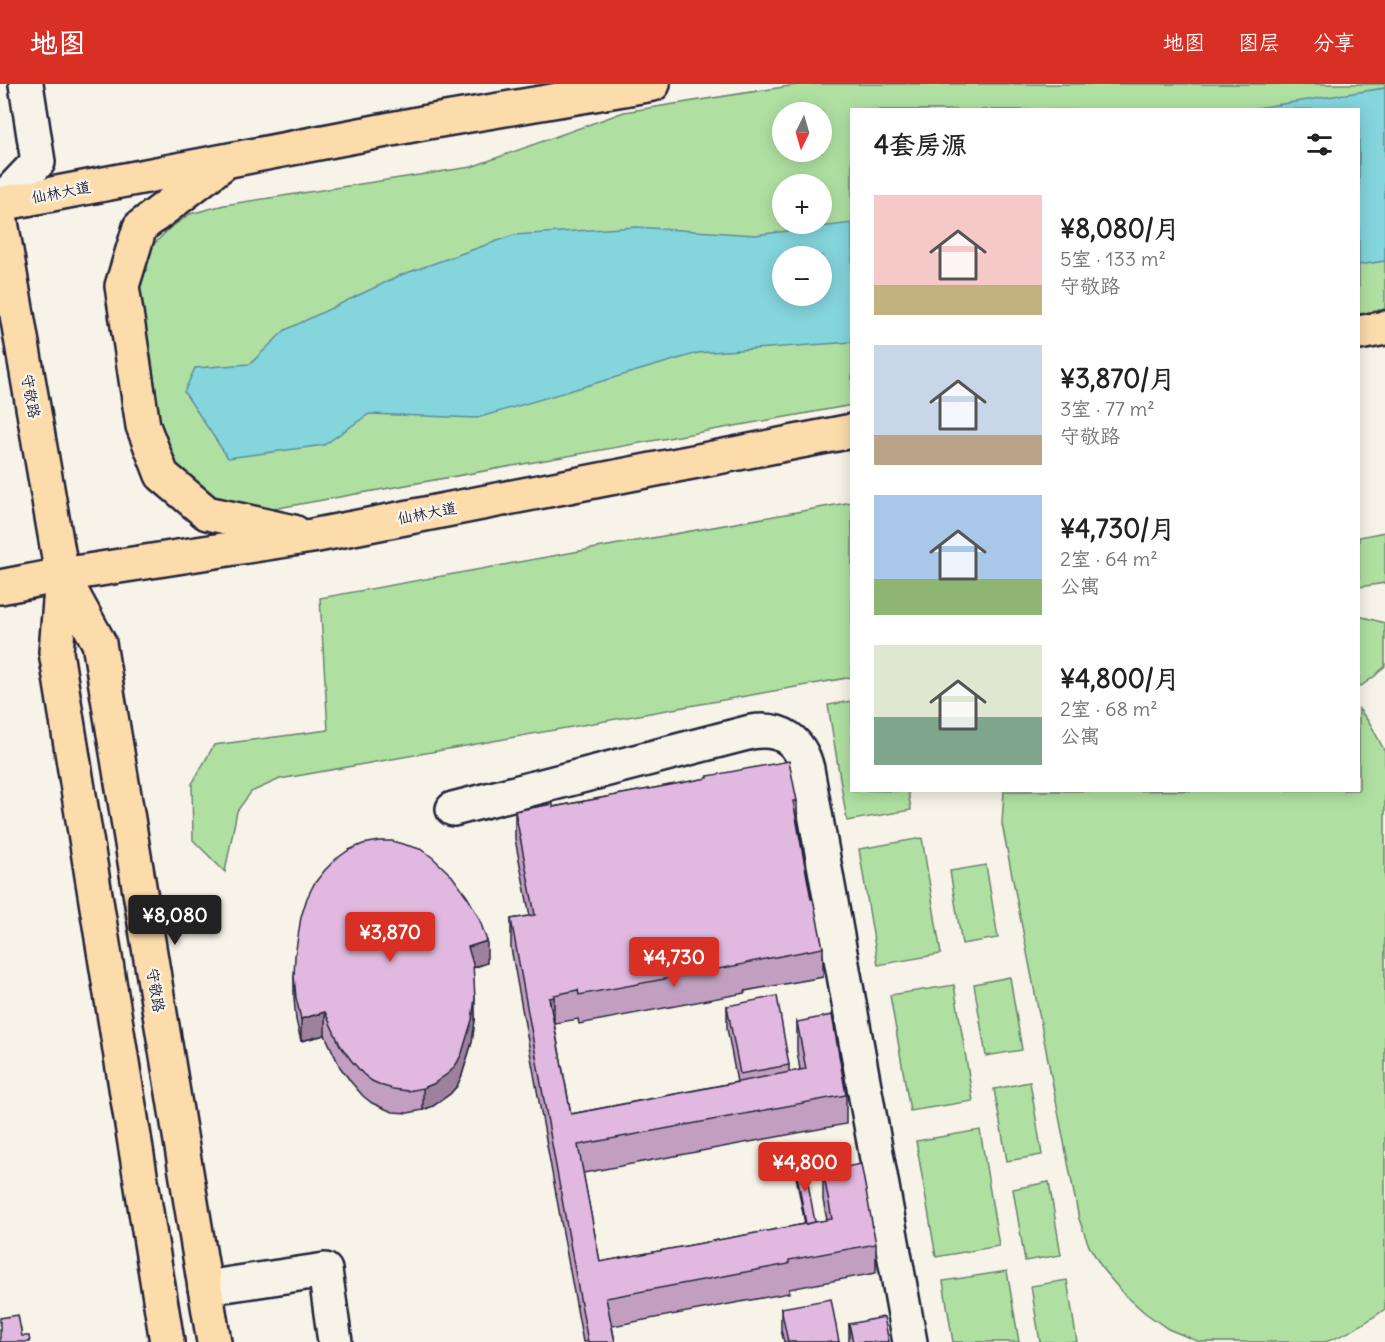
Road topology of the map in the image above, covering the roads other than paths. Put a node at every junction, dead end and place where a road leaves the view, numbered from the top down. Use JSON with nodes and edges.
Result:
{"nodes":[{"id":1,"x":26,"y":84,"type":"edge"},
{"id":2,"x":653,"y":84,"type":"edge"},
{"id":3,"x":228,"y":160,"type":"junction"},
{"id":4,"x":0,"y":203,"type":"edge"},
{"id":5,"x":0,"y":216,"type":"edge"},
{"id":6,"x":1385,"y":328,"type":"edge"},
{"id":7,"x":1360,"y":333,"type":"edge"},
{"id":8,"x":850,"y":431,"type":"edge"},
{"id":9,"x":312,"y":536,"type":"junction"},
{"id":10,"x":62,"y":576,"type":"junction"},
{"id":11,"x":0,"y":587,"type":"edge"},
{"id":12,"x":453,"y":809,"type":"dead end"},
{"id":13,"x":205,"y":1288,"type":"junction"},
{"id":14,"x":167,"y":1342,"type":"edge"},
{"id":15,"x":214,"y":1342,"type":"edge"},
{"id":16,"x":335,"y":1342,"type":"edge"},
{"id":17,"x":910,"y":1342,"type":"edge"}],
"edges":[{"from":1,"to":4,"type":"street"},
{"from":2,"to":3,"type":"main road","name":"仙林大道"},
{"from":3,"to":4,"type":"main road","name":"仙林大道"},
{"from":3,"to":9,"type":"main road"},
{"from":5,"to":10,"type":"main road","name":"守敬路"},
{"from":6,"to":7,"type":"main road"},
{"from":8,"to":9,"type":"main road","name":"仙林大道"},
{"from":9,"to":10,"type":"main road","name":"仙林大道"},
{"from":10,"to":11,"type":"main road","name":"仙林大道"},
{"from":10,"to":13,"type":"main road","name":"守敬路"},
{"from":10,"to":14,"type":"main road","name":"守敬路"},
{"from":12,"to":17,"type":"street"},
{"from":13,"to":15,"type":"main road","name":"守敬路"},
{"from":13,"to":16,"type":"street"}]}
